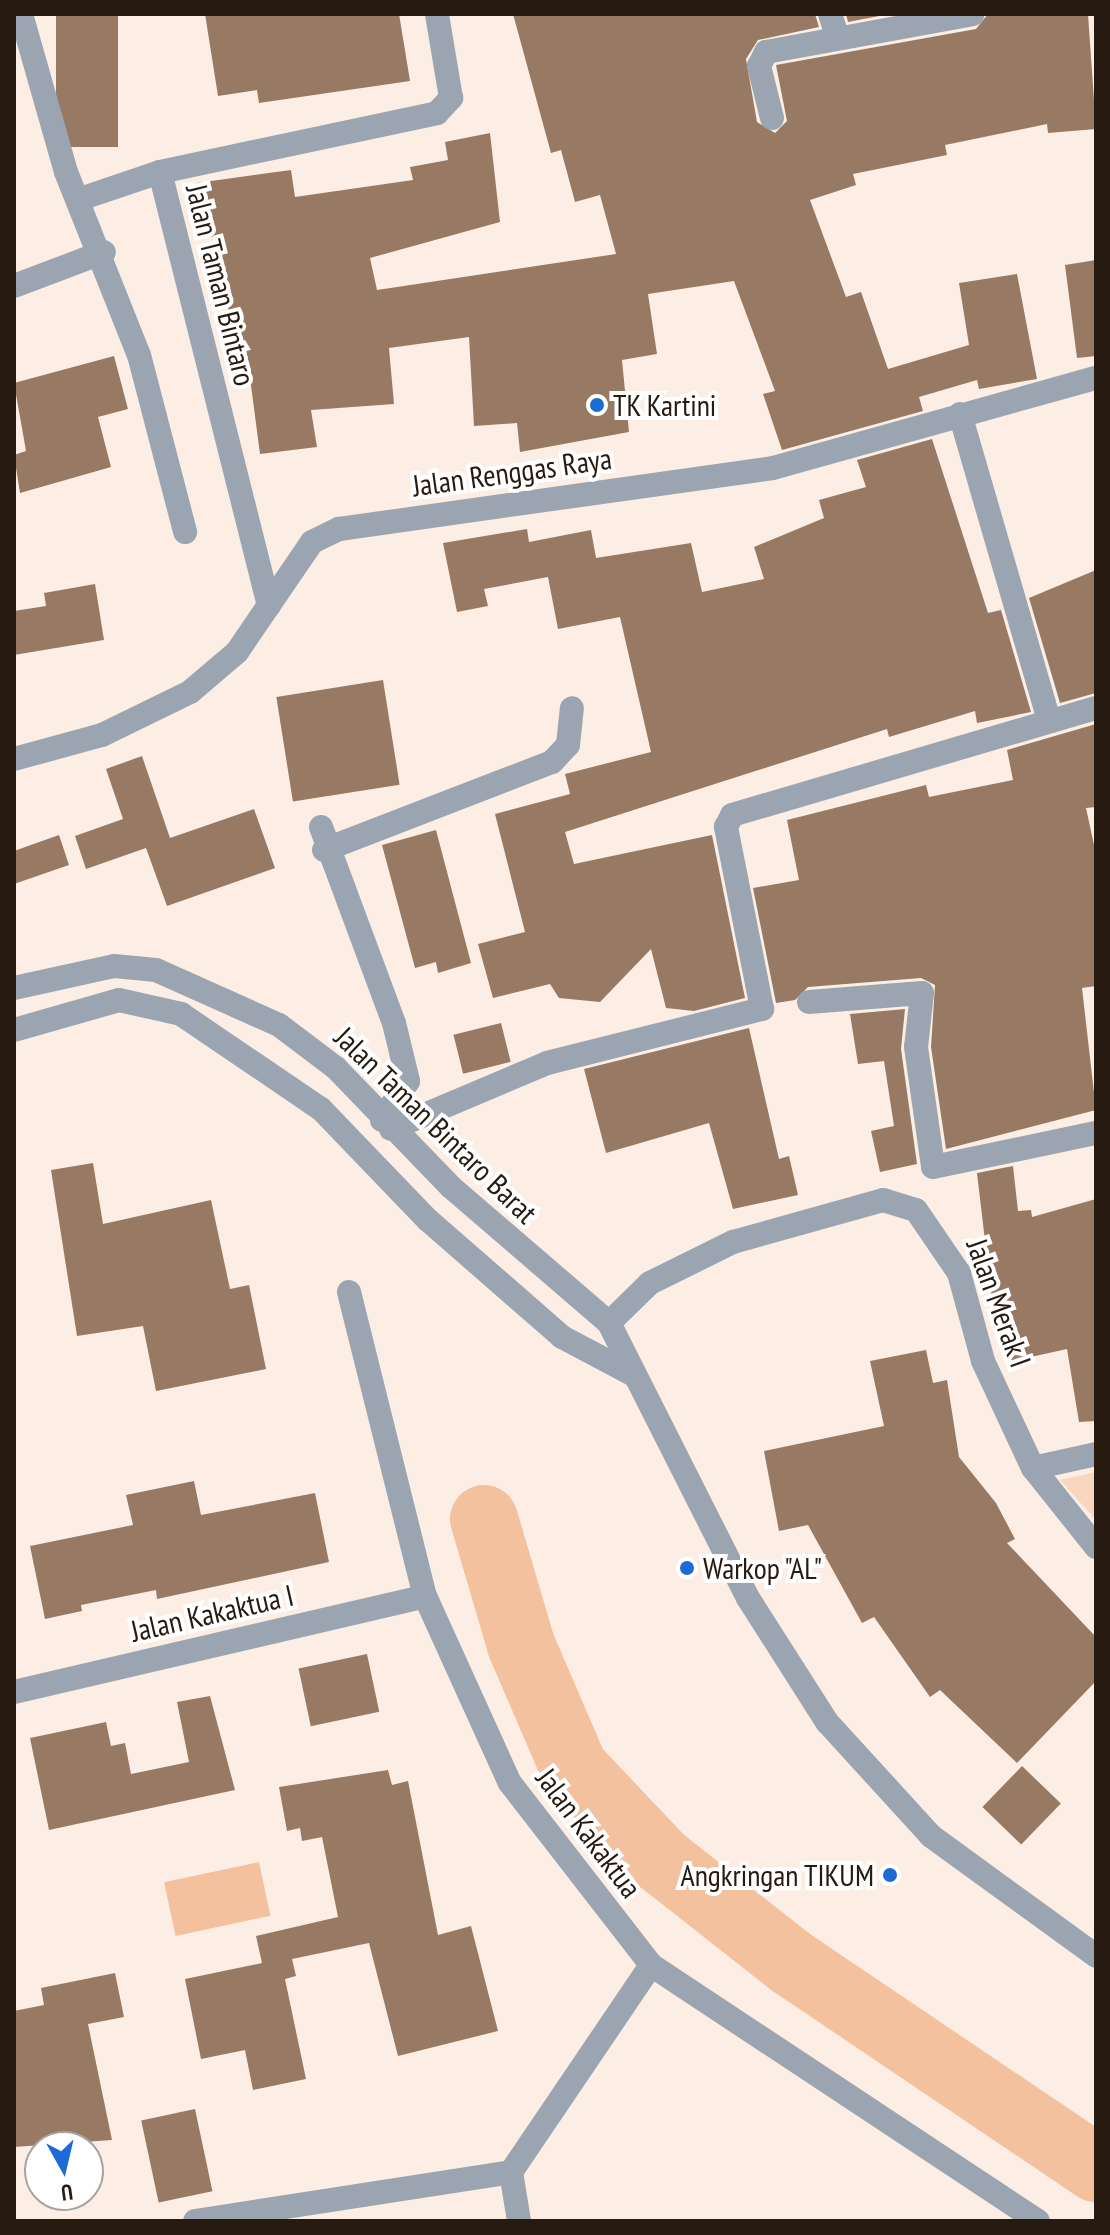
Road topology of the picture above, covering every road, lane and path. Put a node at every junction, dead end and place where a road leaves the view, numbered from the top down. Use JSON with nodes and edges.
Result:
{"nodes":[{"id":1,"x":21,"y":14,"type":"edge"},
{"id":2,"x":437,"y":14,"type":"edge"},
{"id":3,"x":830,"y":14,"type":"edge"},
{"id":4,"x":973,"y":14,"type":"edge"},
{"id":5,"x":838,"y":38,"type":"junction"},
{"id":6,"x":772,"y":118,"type":"dead end"},
{"id":7,"x":160,"y":172,"type":"junction"},
{"id":8,"x":80,"y":199,"type":"junction"},
{"id":9,"x":104,"y":252,"type":"junction"},
{"id":10,"x":14,"y":286,"type":"edge"},
{"id":11,"x":1096,"y":378,"type":"edge"},
{"id":12,"x":960,"y":414,"type":"junction"},
{"id":13,"x":185,"y":532,"type":"dead end"},
{"id":14,"x":269,"y":605,"type":"junction"},
{"id":15,"x":572,"y":708,"type":"dead end"},
{"id":16,"x":1096,"y":708,"type":"edge"},
{"id":17,"x":1049,"y":720,"type":"junction"},
{"id":18,"x":14,"y":759,"type":"edge"},
{"id":19,"x":14,"y":988,"type":"edge"},
{"id":20,"x":809,"y":1002,"type":"dead end"},
{"id":21,"x":14,"y":1030,"type":"edge"},
{"id":22,"x":392,"y":1130,"type":"junction"},
{"id":23,"x":1096,"y":1133,"type":"edge"},
{"id":24,"x":349,"y":1292,"type":"dead end"},
{"id":25,"x":609,"y":1323,"type":"junction"},
{"id":26,"x":632,"y":1374,"type":"junction"},
{"id":27,"x":1096,"y":1454,"type":"edge"},
{"id":28,"x":1033,"y":1468,"type":"junction"},
{"id":29,"x":1096,"y":1547,"type":"edge"},
{"id":30,"x":425,"y":1596,"type":"junction"},
{"id":31,"x":14,"y":1692,"type":"edge"},
{"id":32,"x":1096,"y":1956,"type":"edge"},
{"id":33,"x":647,"y":1972,"type":"junction"},
{"id":34,"x":511,"y":2172,"type":"junction"},
{"id":35,"x":195,"y":2221,"type":"edge"},
{"id":36,"x":519,"y":2221,"type":"edge"},
{"id":37,"x":1038,"y":2221,"type":"edge"}],
"edges":[{"from":1,"to":8,"type":"street"},
{"from":2,"to":7,"type":"street","name":"Jalan Taman Bintaro"},
{"from":3,"to":5,"type":"street"},
{"from":4,"to":5,"type":"street"},
{"from":5,"to":6,"type":"street"},
{"from":7,"to":8,"type":"street"},
{"from":7,"to":14,"type":"street","name":"Jalan Taman Bintaro"},
{"from":8,"to":9,"type":"street"},
{"from":9,"to":10,"type":"street"},
{"from":9,"to":13,"type":"street"},
{"from":11,"to":12,"type":"street","name":"Jalan Renggas Raya"},
{"from":12,"to":14,"type":"street","name":"Jalan Renggas Raya"},
{"from":12,"to":17,"type":"street"},
{"from":14,"to":18,"type":"street","name":"Jalan Renggas Raya"},
{"from":15,"to":22,"type":"street"},
{"from":16,"to":17,"type":"street"},
{"from":17,"to":22,"type":"street"},
{"from":19,"to":22,"type":"street","name":"Jalan Taman Bintaro Barat"},
{"from":20,"to":23,"type":"street"},
{"from":21,"to":26,"type":"street"},
{"from":22,"to":25,"type":"street","name":"Jalan Taman Bintaro Barat"},
{"from":24,"to":30,"type":"street","name":"Jalan Kakaktua"},
{"from":25,"to":26,"type":"street","name":"Jalan Taman Bintaro Barat"},
{"from":25,"to":28,"type":"street","name":"Jalan Merak I"},
{"from":26,"to":32,"type":"street","name":"Jalan Taman Bintaro Barat"},
{"from":27,"to":28,"type":"street"},
{"from":28,"to":29,"type":"street","name":"Jalan Merak I"},
{"from":30,"to":31,"type":"street","name":"Jalan Kakaktua I"},
{"from":30,"to":33,"type":"street","name":"Jalan Kakaktua"},
{"from":33,"to":34,"type":"street"},
{"from":33,"to":37,"type":"street","name":"Jalan Kakaktua"},
{"from":34,"to":35,"type":"street"},
{"from":34,"to":36,"type":"street"}]}
